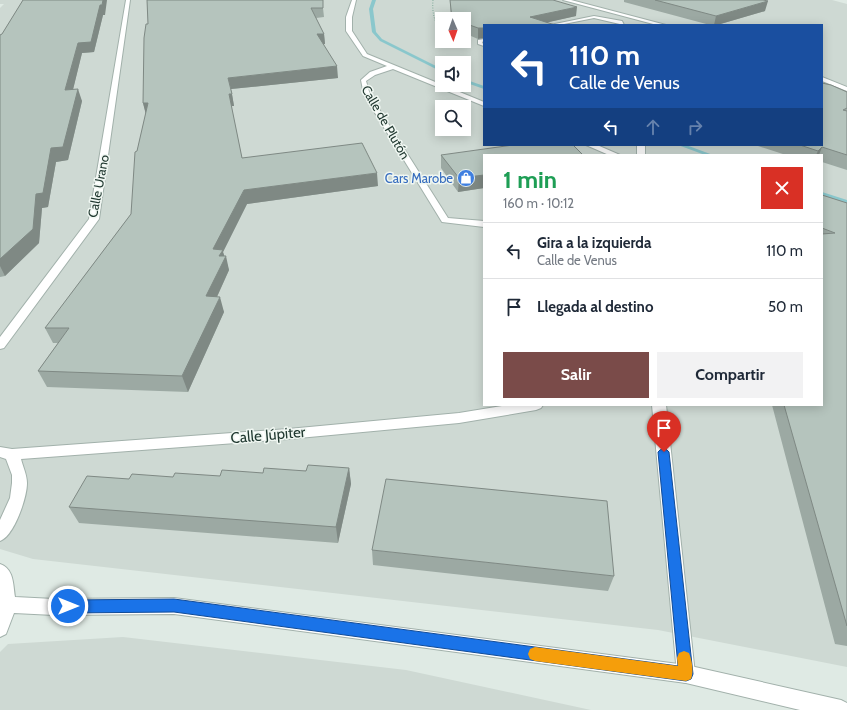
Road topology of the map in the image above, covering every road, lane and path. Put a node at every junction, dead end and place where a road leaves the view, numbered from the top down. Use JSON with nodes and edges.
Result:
{"nodes":[{"id":1,"x":128,"y":0,"type":"edge"},
{"id":2,"x":354,"y":0,"type":"edge"},
{"id":3,"x":433,"y":0,"type":"edge"},
{"id":4,"x":565,"y":0,"type":"edge"},
{"id":5,"x":435,"y":19,"type":"edge"},
{"id":6,"x":557,"y":24,"type":"edge"},
{"id":7,"x":621,"y":24,"type":"edge"},
{"id":8,"x":659,"y":24,"type":"edge"},
{"id":9,"x":392,"y":67,"type":"junction"},
{"id":10,"x":823,"y":80,"type":"edge"},
{"id":11,"x":847,"y":89,"type":"edge"},
{"id":12,"x":483,"y":104,"type":"edge"},
{"id":13,"x":593,"y":146,"type":"edge"},
{"id":14,"x":613,"y":154,"type":"edge"},
{"id":15,"x":483,"y":224,"type":"edge"},
{"id":16,"x":0,"y":345,"type":"edge"},
{"id":17,"x":530,"y":406,"type":"edge"},
{"id":18,"x":659,"y":406,"type":"edge"},
{"id":19,"x":6,"y":453,"type":"edge"},
{"id":20,"x":0,"y":534,"type":"edge"},
{"id":21,"x":0,"y":571,"type":"edge"},
{"id":22,"x":8,"y":605,"type":"junction"},
{"id":23,"x":0,"y":628,"type":"edge"},
{"id":24,"x":686,"y":674,"type":"junction"},
{"id":25,"x":841,"y":710,"type":"edge"}],
"edges":[{"from":1,"to":16,"type":"street","name":"Calle Urano"},
{"from":2,"to":9,"type":"street"},
{"from":3,"to":5,"type":"path"},
{"from":4,"to":8,"type":"street"},
{"from":6,"to":7,"type":"lane"},
{"from":9,"to":12,"type":"street"},
{"from":9,"to":15,"type":"street","name":"Calle de Plutón"},
{"from":10,"to":11,"type":"street"},
{"from":13,"to":14,"type":"street"},
{"from":17,"to":19,"type":"street","name":"Calle Júpiter"},
{"from":18,"to":24,"type":"street"},
{"from":19,"to":20,"type":"street"},
{"from":21,"to":22,"type":"street"},
{"from":22,"to":23,"type":"street"},
{"from":22,"to":24,"type":"street"},
{"from":24,"to":25,"type":"street"}]}
